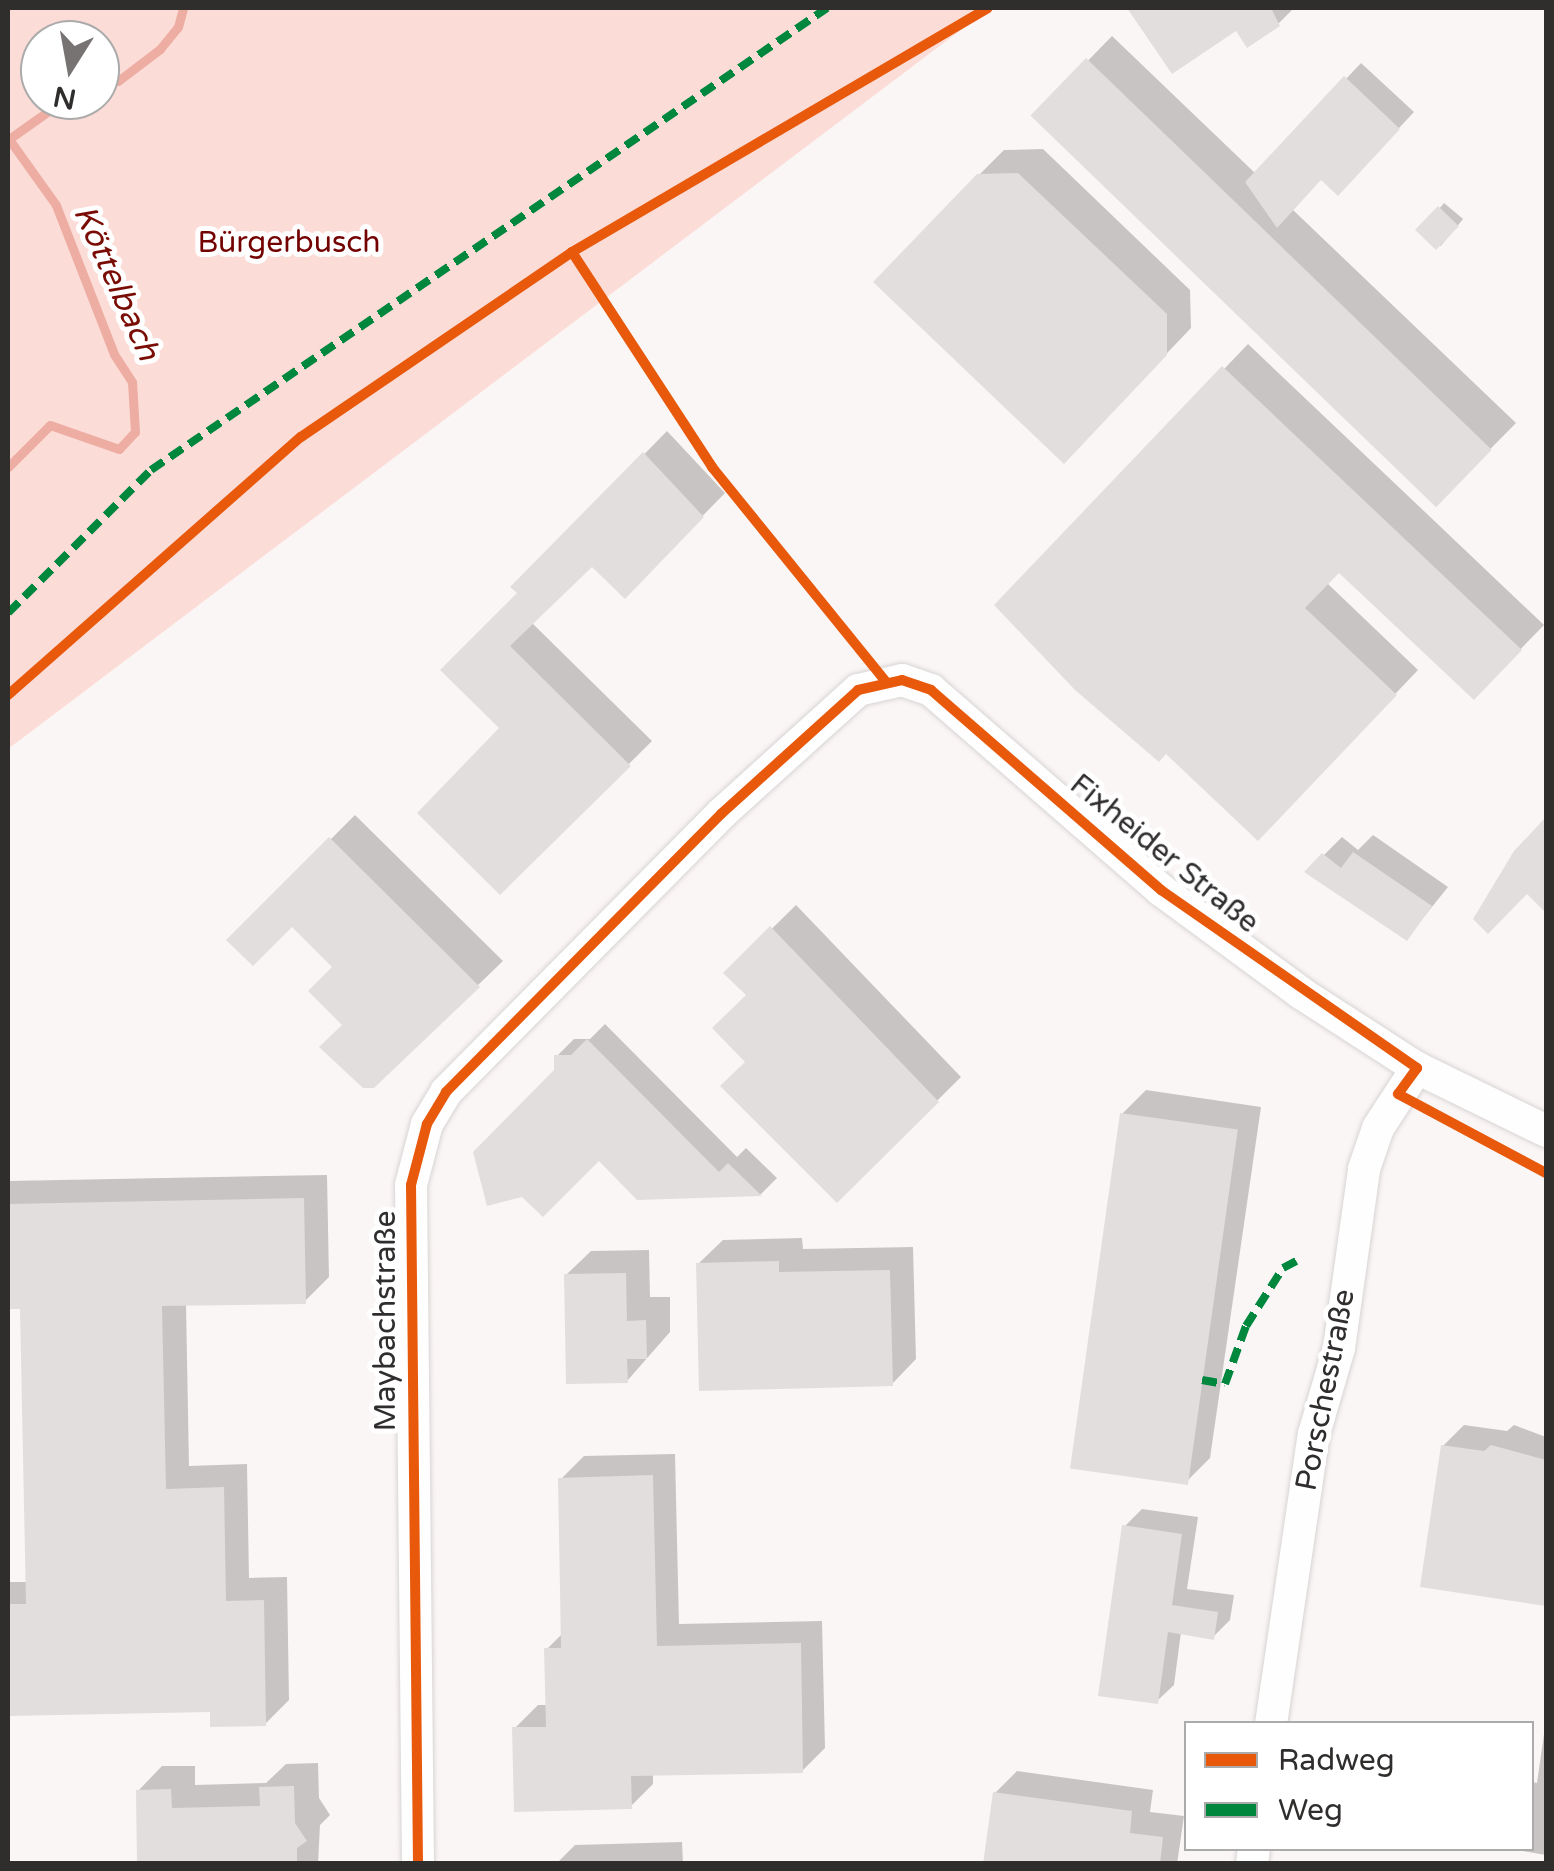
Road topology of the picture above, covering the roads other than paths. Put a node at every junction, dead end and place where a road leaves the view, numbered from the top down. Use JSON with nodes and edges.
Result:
{"nodes":[{"id":1,"x":886,"y":682,"type":"joint"},
{"id":2,"x":1417,"y":1068,"type":"junction"},
{"id":3,"x":1546,"y":1131,"type":"edge"},
{"id":4,"x":1271,"y":1721,"type":"edge"},
{"id":5,"x":418,"y":1864,"type":"edge"}],
"edges":[{"from":1,"to":2,"type":"street","name":"Fixheider Straße"},
{"from":1,"to":5,"type":"street","name":"Maybachstraße"},
{"from":2,"to":3,"type":"street","name":"Fixheider Straße"},
{"from":2,"to":4,"type":"street","name":"Porschestraße"}]}
